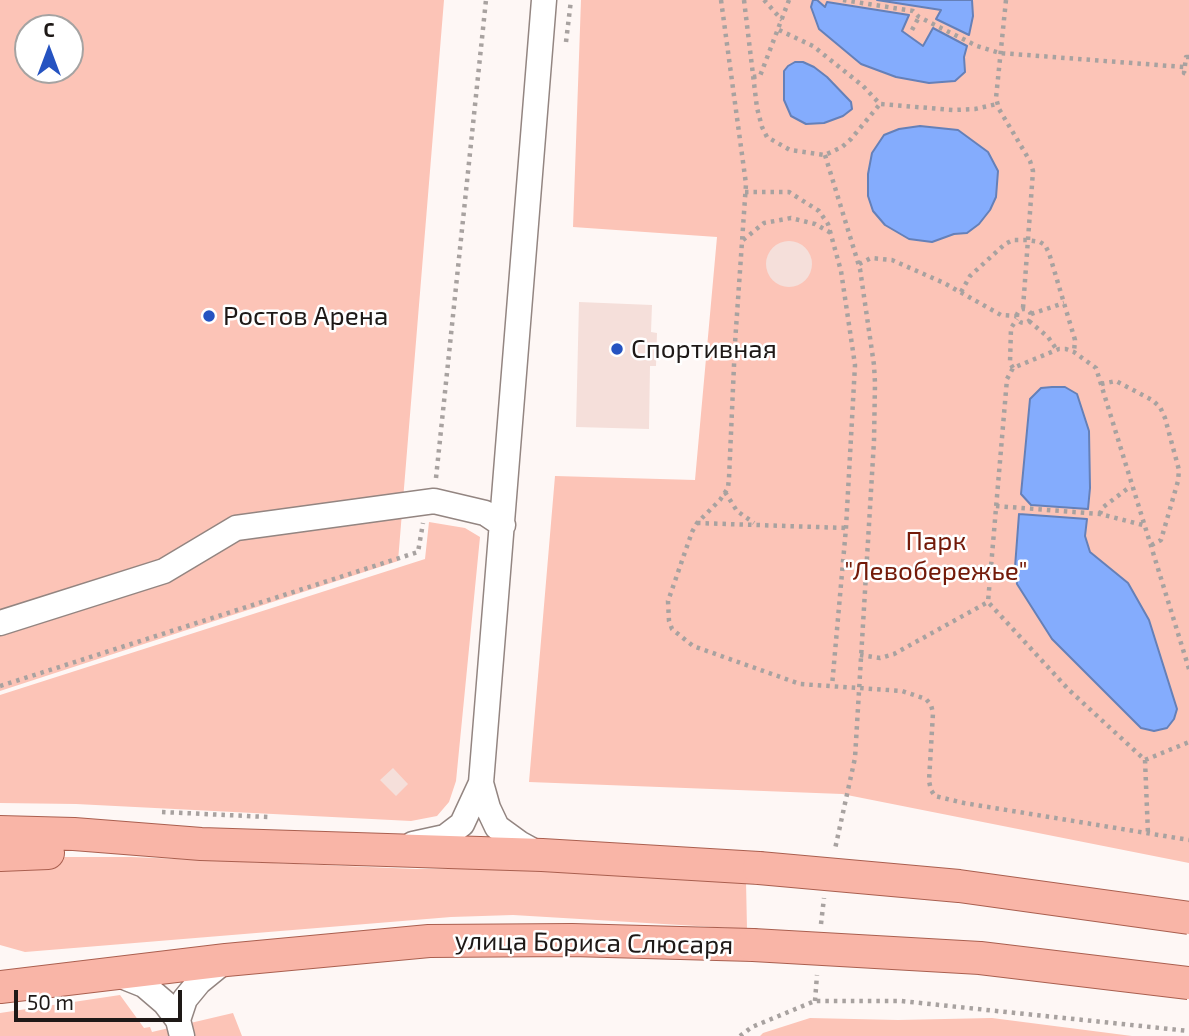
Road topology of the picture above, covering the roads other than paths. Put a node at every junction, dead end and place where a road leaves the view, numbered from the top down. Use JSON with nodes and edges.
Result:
{"nodes":[{"id":1,"x":544,"y":0,"type":"edge"},
{"id":2,"x":503,"y":524,"type":"junction"},
{"id":3,"x":0,"y":623,"type":"edge"},
{"id":4,"x":481,"y":783,"type":"junction"},
{"id":5,"x":153,"y":826,"type":"junction"},
{"id":6,"x":0,"y":832,"type":"edge"},
{"id":7,"x":379,"y":850,"type":"junction"},
{"id":8,"x":0,"y":855,"type":"edge"},
{"id":9,"x":542,"y":855,"type":"junction"},
{"id":10,"x":1189,"y":919,"type":"edge"},
{"id":11,"x":226,"y":960,"type":"junction"},
{"id":12,"x":0,"y":966,"type":"edge"},
{"id":13,"x":129,"y":971,"type":"junction"},
{"id":14,"x":1189,"y":983,"type":"edge"},
{"id":15,"x":0,"y":987,"type":"edge"},
{"id":16,"x":180,"y":1028,"type":"edge"}],
"edges":[{"from":1,"to":2,"type":"street"},
{"from":2,"to":3,"type":"street"},
{"from":2,"to":4,"type":"street"},
{"from":4,"to":7,"type":"street"},
{"from":4,"to":9,"type":"street"},
{"from":5,"to":6,"type":"main road"},
{"from":5,"to":7,"type":"main road"},
{"from":5,"to":8,"type":"main road"},
{"from":7,"to":9,"type":"main road"},
{"from":9,"to":10,"type":"main road","bridge":true},
{"from":11,"to":13,"type":"main road","name":"улица Бориса Слюсаря"},
{"from":11,"to":14,"type":"main road","name":"улица Бориса Слюсаря","bridge":true},
{"from":11,"to":16,"type":"street"},
{"from":12,"to":13,"type":"main road"},
{"from":13,"to":15,"type":"main road","name":"улица Бориса Слюсаря"},
{"from":13,"to":16,"type":"street"}]}
